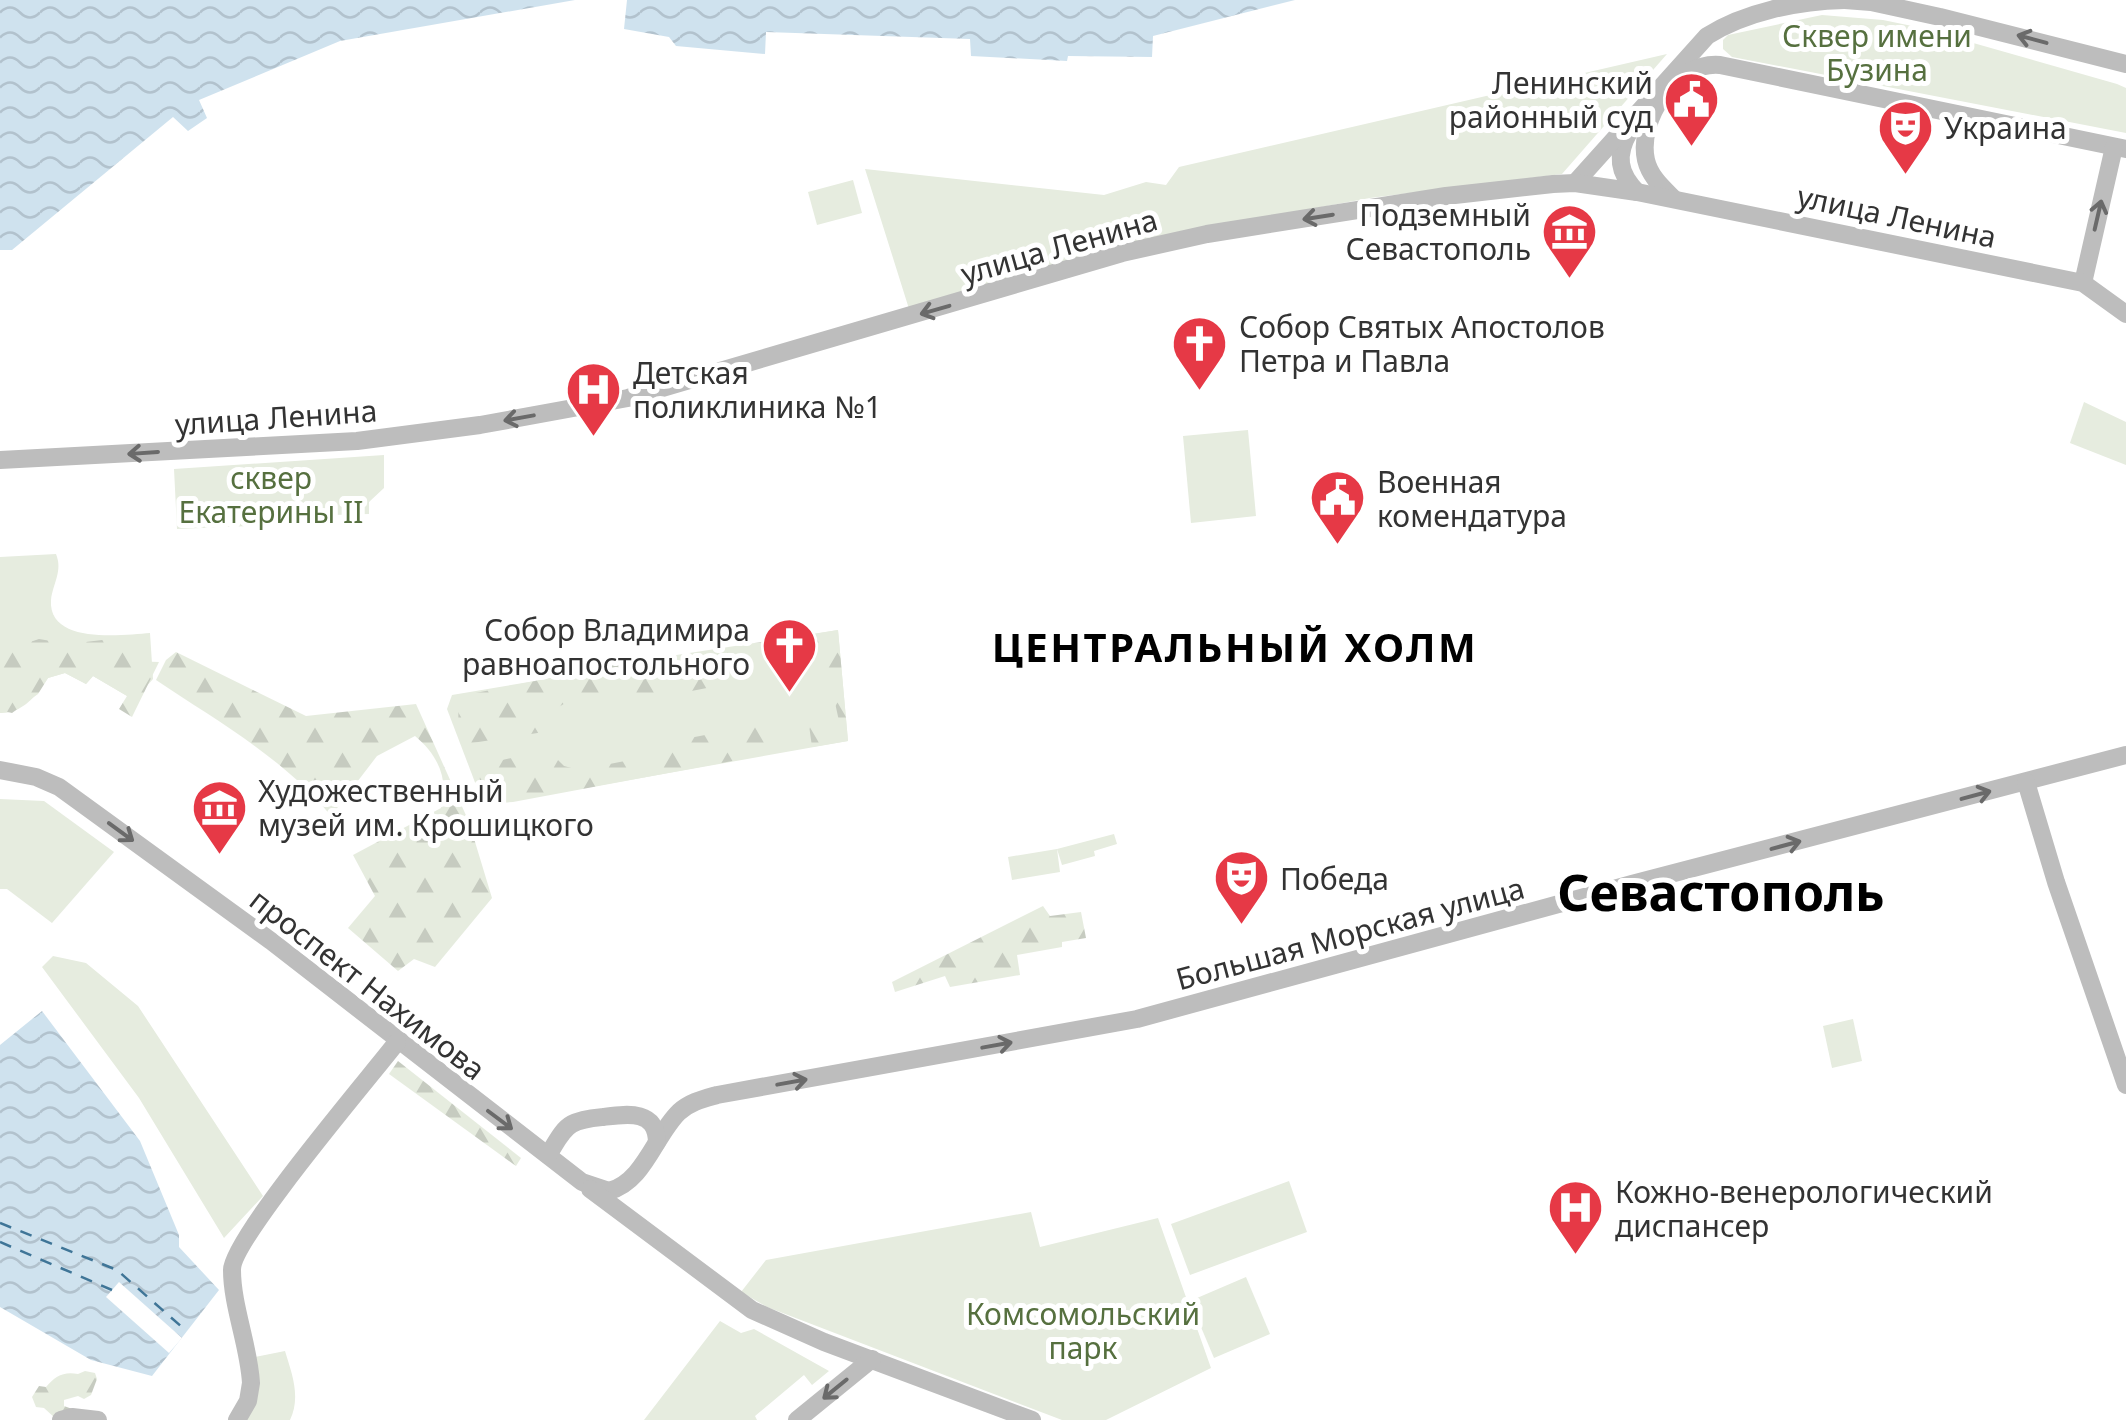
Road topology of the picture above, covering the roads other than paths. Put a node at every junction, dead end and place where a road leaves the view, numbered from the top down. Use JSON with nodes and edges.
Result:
{"nodes":[{"id":1,"x":1844,"y":0,"type":"edge"},
{"id":2,"x":2126,"y":64,"type":"edge"},
{"id":3,"x":1643,"y":110,"type":"junction"},
{"id":4,"x":2120,"y":148,"type":"edge"},
{"id":5,"x":1575,"y":183,"type":"junction"},
{"id":6,"x":1637,"y":192,"type":"junction"},
{"id":7,"x":1674,"y":199,"type":"junction"},
{"id":8,"x":2083,"y":283,"type":"junction"},
{"id":9,"x":2126,"y":314,"type":"edge"},
{"id":10,"x":0,"y":460,"type":"edge"},
{"id":11,"x":2126,"y":755,"type":"edge"},
{"id":12,"x":0,"y":770,"type":"edge"},
{"id":13,"x":2026,"y":782,"type":"junction"},
{"id":14,"x":397,"y":1042,"type":"junction"},
{"id":15,"x":2126,"y":1085,"type":"edge"},
{"id":16,"x":657,"y":1142,"type":"junction"},
{"id":17,"x":548,"y":1155,"type":"junction"},
{"id":18,"x":630,"y":1180,"type":"junction"},
{"id":19,"x":582,"y":1182,"type":"junction"},
{"id":20,"x":644,"y":1230,"type":"junction"},
{"id":21,"x":872,"y":1359,"type":"junction"},
{"id":22,"x":61,"y":1420,"type":"edge"},
{"id":23,"x":98,"y":1420,"type":"edge"},
{"id":24,"x":237,"y":1420,"type":"edge"},
{"id":25,"x":798,"y":1420,"type":"edge"},
{"id":26,"x":1032,"y":1420,"type":"edge"}],
"edges":[{"from":2,"to":1,"type":"main road","one_way":true},
{"from":1,"to":3,"type":"main road"},
{"from":3,"to":5,"type":"main road"},
{"from":3,"to":6,"type":"main road"},
{"from":4,"to":7,"type":"main road"},
{"from":8,"to":4,"type":"main road","one_way":true},
{"from":5,"to":6,"type":"main road","name":"улица Ленина"},
{"from":5,"to":10,"type":"main road","name":"улица Ленина","one_way":true},
{"from":6,"to":7,"type":"main road","name":"улица Ленина"},
{"from":7,"to":8,"type":"main road","name":"улица Ленина"},
{"from":8,"to":9,"type":"main road","name":"улица Ленина"},
{"from":11,"to":13,"type":"main road","name":"Большая Морская улица"},
{"from":12,"to":14,"type":"main road","name":"проспект Нахимова","one_way":true},
{"from":13,"to":15,"type":"main road"},
{"from":16,"to":13,"type":"main road","name":"Большая Морская улица","one_way":true},
{"from":14,"to":17,"type":"main road","name":"проспект Нахимова","one_way":true},
{"from":14,"to":24,"type":"main road"},
{"from":16,"to":17,"type":"main road"},
{"from":16,"to":18,"type":"main road"},
{"from":17,"to":19,"type":"main road"},
{"from":18,"to":19,"type":"main road"},
{"from":18,"to":20,"type":"main road"},
{"from":19,"to":20,"type":"main road"},
{"from":20,"to":21,"type":"main road"},
{"from":21,"to":25,"type":"main road","one_way":true},
{"from":21,"to":26,"type":"main road"},
{"from":22,"to":23,"type":"main road"}]}
